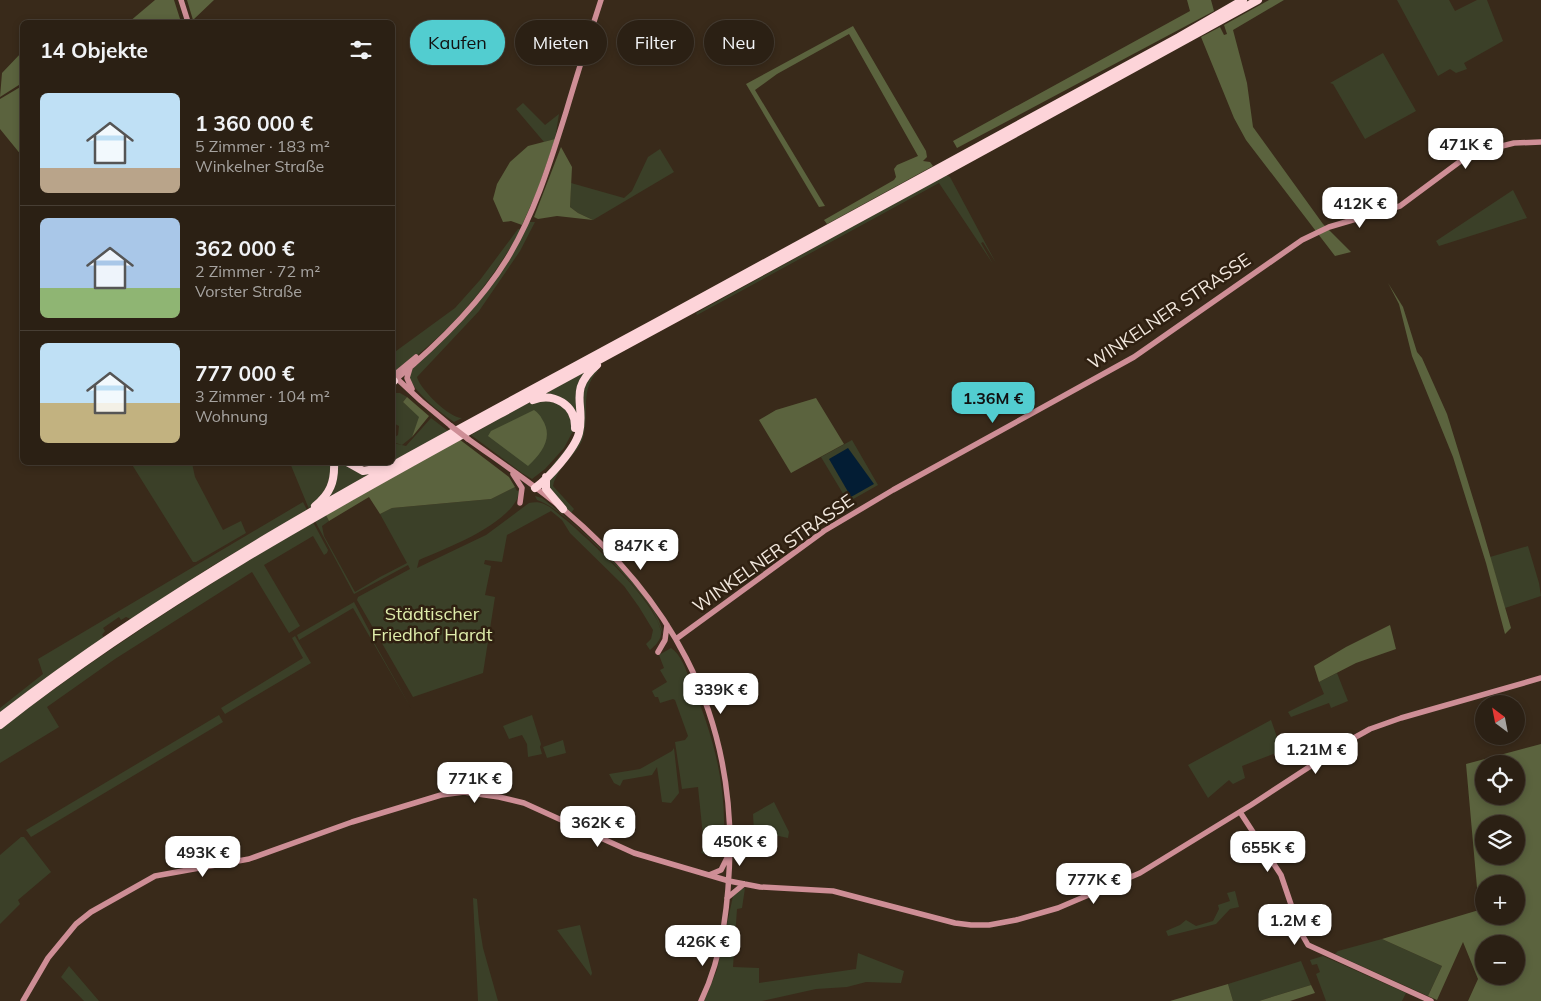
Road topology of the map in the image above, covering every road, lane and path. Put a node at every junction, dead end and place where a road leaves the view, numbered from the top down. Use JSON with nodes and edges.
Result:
{"nodes":[{"id":1,"x":181,"y":0,"type":"edge"},
{"id":2,"x":601,"y":0,"type":"edge"},
{"id":3,"x":1243,"y":0,"type":"edge"},
{"id":4,"x":1258,"y":0,"type":"edge"},
{"id":5,"x":187,"y":20,"type":"edge"},
{"id":6,"x":1541,"y":142,"type":"edge"},
{"id":7,"x":440,"y":339,"type":"junction"},
{"id":8,"x":638,"y":339,"type":"junction"},
{"id":9,"x":410,"y":367,"type":"junction"},
{"id":10,"x":395,"y":377,"type":"edge"},
{"id":11,"x":395,"y":377,"type":"edge"},
{"id":12,"x":395,"y":379,"type":"edge"},
{"id":13,"x":421,"y":401,"type":"junction"},
{"id":14,"x":488,"y":420,"type":"junction"},
{"id":15,"x":433,"y":443,"type":"junction"},
{"id":16,"x":395,"y":461,"type":"edge"},
{"id":17,"x":334,"y":465,"type":"edge"},
{"id":18,"x":352,"y":465,"type":"edge"},
{"id":19,"x":387,"y":465,"type":"edge"},
{"id":20,"x":395,"y":465,"type":"edge"},
{"id":21,"x":395,"y":465,"type":"edge"},
{"id":22,"x":506,"y":467,"type":"junction"},
{"id":23,"x":546,"y":477,"type":"junction"},
{"id":24,"x":535,"y":488,"type":"junction"},
{"id":25,"x":520,"y":503,"type":"dead end"},
{"id":26,"x":563,"y":509,"type":"junction"},
{"id":27,"x":226,"y":562,"type":"junction"},
{"id":28,"x":667,"y":625,"type":"junction"},
{"id":29,"x":676,"y":639,"type":"junction"},
{"id":30,"x":658,"y":652,"type":"dead end"},
{"id":31,"x":1541,"y":678,"type":"edge"},
{"id":32,"x":0,"y":717,"type":"edge"},
{"id":33,"x":0,"y":725,"type":"edge"},
{"id":34,"x":1240,"y":812,"type":"junction"},
{"id":35,"x":730,"y":852,"type":"junction"},
{"id":36,"x":707,"y":875,"type":"junction"},
{"id":37,"x":728,"y":881,"type":"junction"},
{"id":38,"x":744,"y":884,"type":"junction"},
{"id":39,"x":727,"y":898,"type":"junction"},
{"id":40,"x":23,"y":1001,"type":"edge"},
{"id":41,"x":701,"y":1001,"type":"edge"},
{"id":42,"x":1431,"y":1001,"type":"edge"}],
"edges":[{"from":1,"to":5,"type":"main road"},
{"from":2,"to":7,"type":"main road"},
{"from":3,"to":15,"type":"highway"},
{"from":4,"to":8,"type":"highway"},
{"from":6,"to":29,"type":"main road","name":"WINKELNER STRASSE"},
{"from":7,"to":9,"type":"main road"},
{"from":7,"to":10,"type":"main road"},
{"from":8,"to":14,"type":"highway"},
{"from":8,"to":23,"type":"highway"},
{"from":9,"to":11,"type":"main road"},
{"from":9,"to":13,"type":"main road"},
{"from":12,"to":13,"type":"main road"},
{"from":13,"to":22,"type":"main road","bridge":true},
{"from":14,"to":24,"type":"highway"},
{"from":14,"to":33,"type":"highway"},
{"from":15,"to":16,"type":"highway"},
{"from":15,"to":20,"type":"highway"},
{"from":17,"to":27,"type":"highway"},
{"from":18,"to":19,"type":"highway"},
{"from":21,"to":27,"type":"highway"},
{"from":22,"to":24,"type":"main road"},
{"from":22,"to":25,"type":"main road"},
{"from":23,"to":24,"type":"highway"},
{"from":23,"to":26,"type":"highway"},
{"from":24,"to":26,"type":"main road"},
{"from":26,"to":28,"type":"main road"},
{"from":27,"to":32,"type":"highway"},
{"from":28,"to":29,"type":"main road"},
{"from":28,"to":30,"type":"main road"},
{"from":29,"to":35,"type":"main road"},
{"from":31,"to":34,"type":"main road"},
{"from":34,"to":38,"type":"main road"},
{"from":34,"to":42,"type":"main road"},
{"from":35,"to":36,"type":"main road"},
{"from":35,"to":37,"type":"main road"},
{"from":36,"to":37,"type":"main road"},
{"from":36,"to":40,"type":"main road"},
{"from":37,"to":38,"type":"main road"},
{"from":37,"to":39,"type":"main road"},
{"from":38,"to":39,"type":"main road"},
{"from":39,"to":41,"type":"main road"}]}
